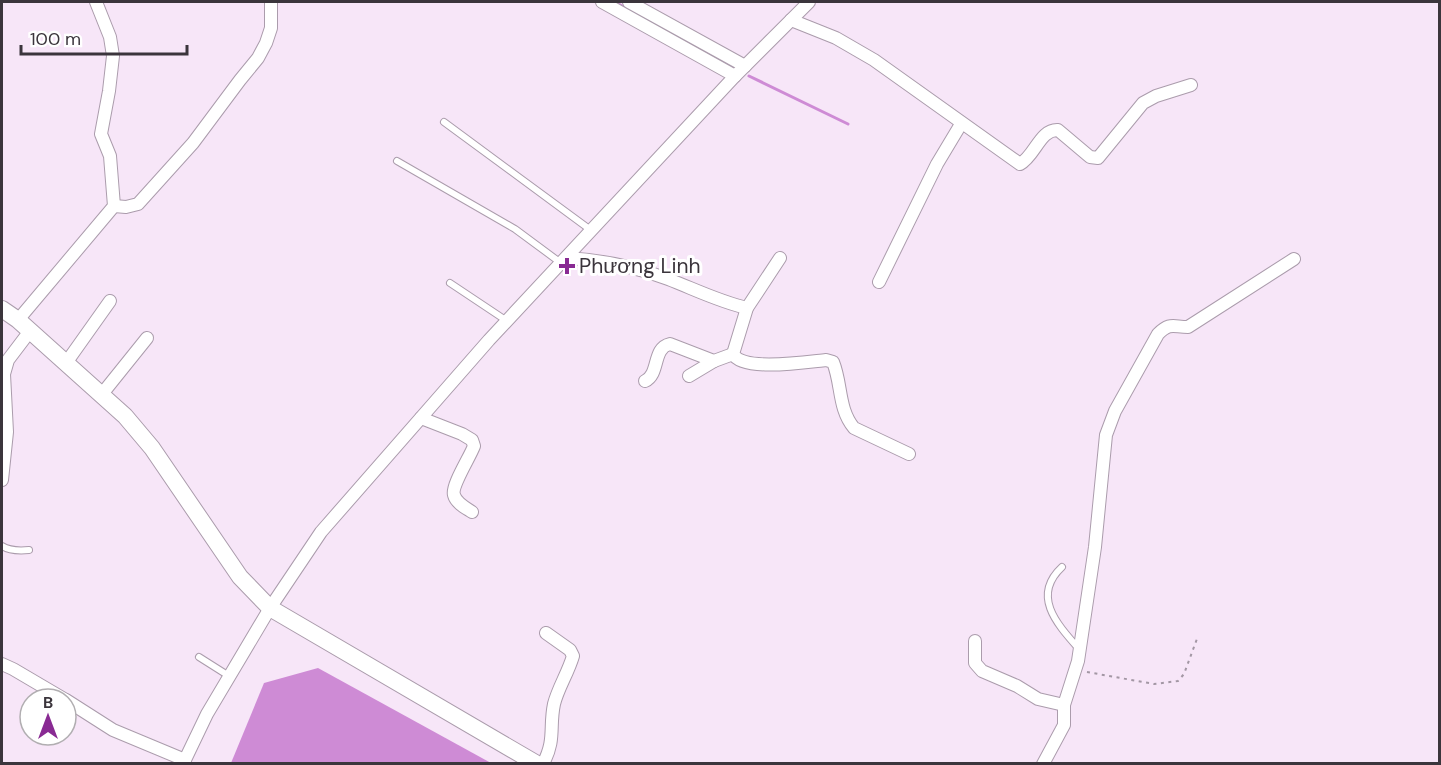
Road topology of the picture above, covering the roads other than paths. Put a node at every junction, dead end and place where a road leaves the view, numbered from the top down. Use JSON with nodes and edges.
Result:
{"nodes":[{"id":1,"x":96,"y":2,"type":"edge"},
{"id":2,"x":271,"y":2,"type":"edge"},
{"id":3,"x":602,"y":2,"type":"edge"},
{"id":4,"x":628,"y":2,"type":"edge"},
{"id":5,"x":809,"y":2,"type":"edge"},
{"id":6,"x":791,"y":20,"type":"junction"},
{"id":7,"x":745,"y":66,"type":"junction"},
{"id":8,"x":735,"y":76,"type":"junction"},
{"id":9,"x":1191,"y":85,"type":"dead end"},
{"id":10,"x":444,"y":122,"type":"dead end"},
{"id":11,"x":961,"y":124,"type":"junction"},
{"id":12,"x":397,"y":161,"type":"dead end"},
{"id":13,"x":114,"y":206,"type":"junction"},
{"id":14,"x":592,"y":231,"type":"junction"},
{"id":15,"x":780,"y":258,"type":"dead end"},
{"id":16,"x":1293,"y":259,"type":"dead end"},
{"id":17,"x":564,"y":261,"type":"junction"},
{"id":18,"x":879,"y":282,"type":"dead end"},
{"id":19,"x":450,"y":283,"type":"dead end"},
{"id":20,"x":110,"y":301,"type":"dead end"},
{"id":21,"x":747,"y":308,"type":"junction"},
{"id":22,"x":2,"y":309,"type":"edge"},
{"id":23,"x":507,"y":321,"type":"junction"},
{"id":24,"x":24,"y":326,"type":"junction"},
{"id":25,"x":147,"y":338,"type":"dead end"},
{"id":26,"x":733,"y":354,"type":"junction"},
{"id":27,"x":714,"y":361,"type":"junction"},
{"id":28,"x":66,"y":363,"type":"junction"},
{"id":29,"x":689,"y":376,"type":"dead end"},
{"id":30,"x":645,"y":381,"type":"dead end"},
{"id":31,"x":102,"y":394,"type":"junction"},
{"id":32,"x":421,"y":418,"type":"junction"},
{"id":33,"x":909,"y":454,"type":"dead end"},
{"id":34,"x":2,"y":480,"type":"edge"},
{"id":35,"x":472,"y":512,"type":"dead end"},
{"id":36,"x":2,"y":546,"type":"edge"},
{"id":37,"x":29,"y":550,"type":"dead end"},
{"id":38,"x":1062,"y":567,"type":"dead end"},
{"id":39,"x":270,"y":608,"type":"junction"},
{"id":40,"x":546,"y":633,"type":"dead end"},
{"id":41,"x":975,"y":641,"type":"dead end"},
{"id":42,"x":1079,"y":649,"type":"junction"},
{"id":43,"x":199,"y":657,"type":"dead end"},
{"id":44,"x":2,"y":664,"type":"edge"},
{"id":45,"x":230,"y":677,"type":"junction"},
{"id":46,"x":43,"y":687,"type":"edge"},
{"id":47,"x":1064,"y":705,"type":"junction"},
{"id":48,"x":78,"y":708,"type":"edge"},
{"id":49,"x":184,"y":762,"type":"edge"},
{"id":50,"x":537,"y":764,"type":"edge"},
{"id":51,"x":543,"y":764,"type":"edge"},
{"id":52,"x":1043,"y":764,"type":"edge"}],
"edges":[{"from":1,"to":13,"type":"street"},
{"from":2,"to":13,"type":"street"},
{"from":3,"to":8,"type":"street"},
{"from":4,"to":7,"type":"street"},
{"from":5,"to":6,"type":"street"},
{"from":6,"to":7,"type":"street"},
{"from":6,"to":11,"type":"street"},
{"from":7,"to":8,"type":"street"},
{"from":8,"to":14,"type":"street"},
{"from":9,"to":11,"type":"street"},
{"from":10,"to":14,"type":"lane"},
{"from":11,"to":18,"type":"street"},
{"from":12,"to":17,"type":"lane"},
{"from":13,"to":24,"type":"street"},
{"from":14,"to":17,"type":"street"},
{"from":15,"to":21,"type":"street"},
{"from":16,"to":42,"type":"street"},
{"from":17,"to":21,"type":"street"},
{"from":17,"to":23,"type":"street"},
{"from":19,"to":23,"type":"lane"},
{"from":20,"to":28,"type":"street"},
{"from":21,"to":26,"type":"street"},
{"from":22,"to":24,"type":"street"},
{"from":23,"to":32,"type":"street"},
{"from":24,"to":28,"type":"street"},
{"from":24,"to":34,"type":"street"},
{"from":25,"to":31,"type":"street"},
{"from":26,"to":27,"type":"street"},
{"from":26,"to":33,"type":"street"},
{"from":27,"to":29,"type":"street"},
{"from":27,"to":30,"type":"street"},
{"from":28,"to":31,"type":"street"},
{"from":31,"to":39,"type":"street"},
{"from":32,"to":35,"type":"street"},
{"from":32,"to":39,"type":"street"},
{"from":36,"to":37,"type":"lane"},
{"from":38,"to":42,"type":"lane"},
{"from":39,"to":45,"type":"street"},
{"from":39,"to":50,"type":"street"},
{"from":40,"to":51,"type":"street"},
{"from":41,"to":47,"type":"street"},
{"from":42,"to":47,"type":"street"},
{"from":43,"to":45,"type":"lane"},
{"from":44,"to":46,"type":"street"},
{"from":45,"to":49,"type":"street"},
{"from":47,"to":52,"type":"street"},
{"from":48,"to":49,"type":"street"}]}
